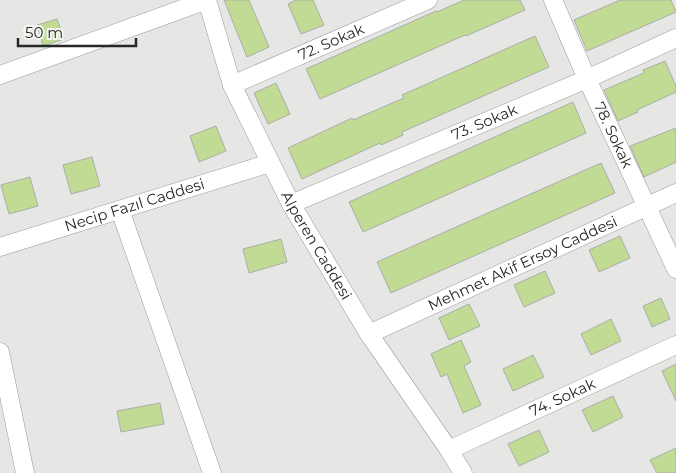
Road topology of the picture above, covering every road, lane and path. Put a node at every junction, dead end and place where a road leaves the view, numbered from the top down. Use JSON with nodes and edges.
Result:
{"nodes":[{"id":1,"x":207,"y":0,"type":"edge"},
{"id":2,"x":428,"y":0,"type":"edge"},
{"id":3,"x":553,"y":0,"type":"edge"},
{"id":4,"x":676,"y":38,"type":"edge"},
{"id":5,"x":0,"y":75,"type":"edge"},
{"id":6,"x":587,"y":79,"type":"junction"},
{"id":7,"x":232,"y":85,"type":"junction"},
{"id":8,"x":270,"y":163,"type":"junction"},
{"id":9,"x":676,"y":193,"type":"edge"},
{"id":10,"x":291,"y":204,"type":"junction"},
{"id":11,"x":647,"y":206,"type":"junction"},
{"id":12,"x":120,"y":210,"type":"junction"},
{"id":13,"x":0,"y":247,"type":"edge"},
{"id":14,"x":676,"y":269,"type":"edge"},
{"id":15,"x":368,"y":334,"type":"junction"},
{"id":16,"x":676,"y":345,"type":"edge"},
{"id":17,"x":0,"y":352,"type":"edge"},
{"id":18,"x":449,"y":450,"type":"junction"},
{"id":19,"x":25,"y":473,"type":"edge"},
{"id":20,"x":212,"y":473,"type":"edge"},
{"id":21,"x":463,"y":473,"type":"edge"}],
"edges":[{"from":1,"to":5,"type":"street"},
{"from":1,"to":7,"type":"street","name":"Alperen Caddesi"},
{"from":2,"to":7,"type":"street","name":"72. Sokak"},
{"from":3,"to":6,"type":"street","name":"78. Sokak"},
{"from":4,"to":6,"type":"street","name":"73. Sokak"},
{"from":6,"to":10,"type":"street","name":"73. Sokak"},
{"from":6,"to":11,"type":"street","name":"78. Sokak"},
{"from":7,"to":8,"type":"street","name":"Alperen Caddesi"},
{"from":8,"to":10,"type":"street","name":"Alperen Caddesi"},
{"from":8,"to":12,"type":"street","name":"Necip Fazıl Caddesi"},
{"from":9,"to":11,"type":"street","name":"Mehmet Akif Ersoy Caddesi"},
{"from":10,"to":15,"type":"street","name":"Alperen Caddesi"},
{"from":11,"to":14,"type":"street","name":"78. Sokak"},
{"from":11,"to":15,"type":"street","name":"Mehmet Akif Ersoy Caddesi"},
{"from":12,"to":13,"type":"street","name":"Necip Fazıl Caddesi"},
{"from":12,"to":20,"type":"street"},
{"from":15,"to":18,"type":"street","name":"Alperen Caddesi"},
{"from":16,"to":18,"type":"street","name":"74. Sokak"},
{"from":17,"to":19,"type":"street"},
{"from":18,"to":21,"type":"street","name":"Alperen Caddesi"}]}
